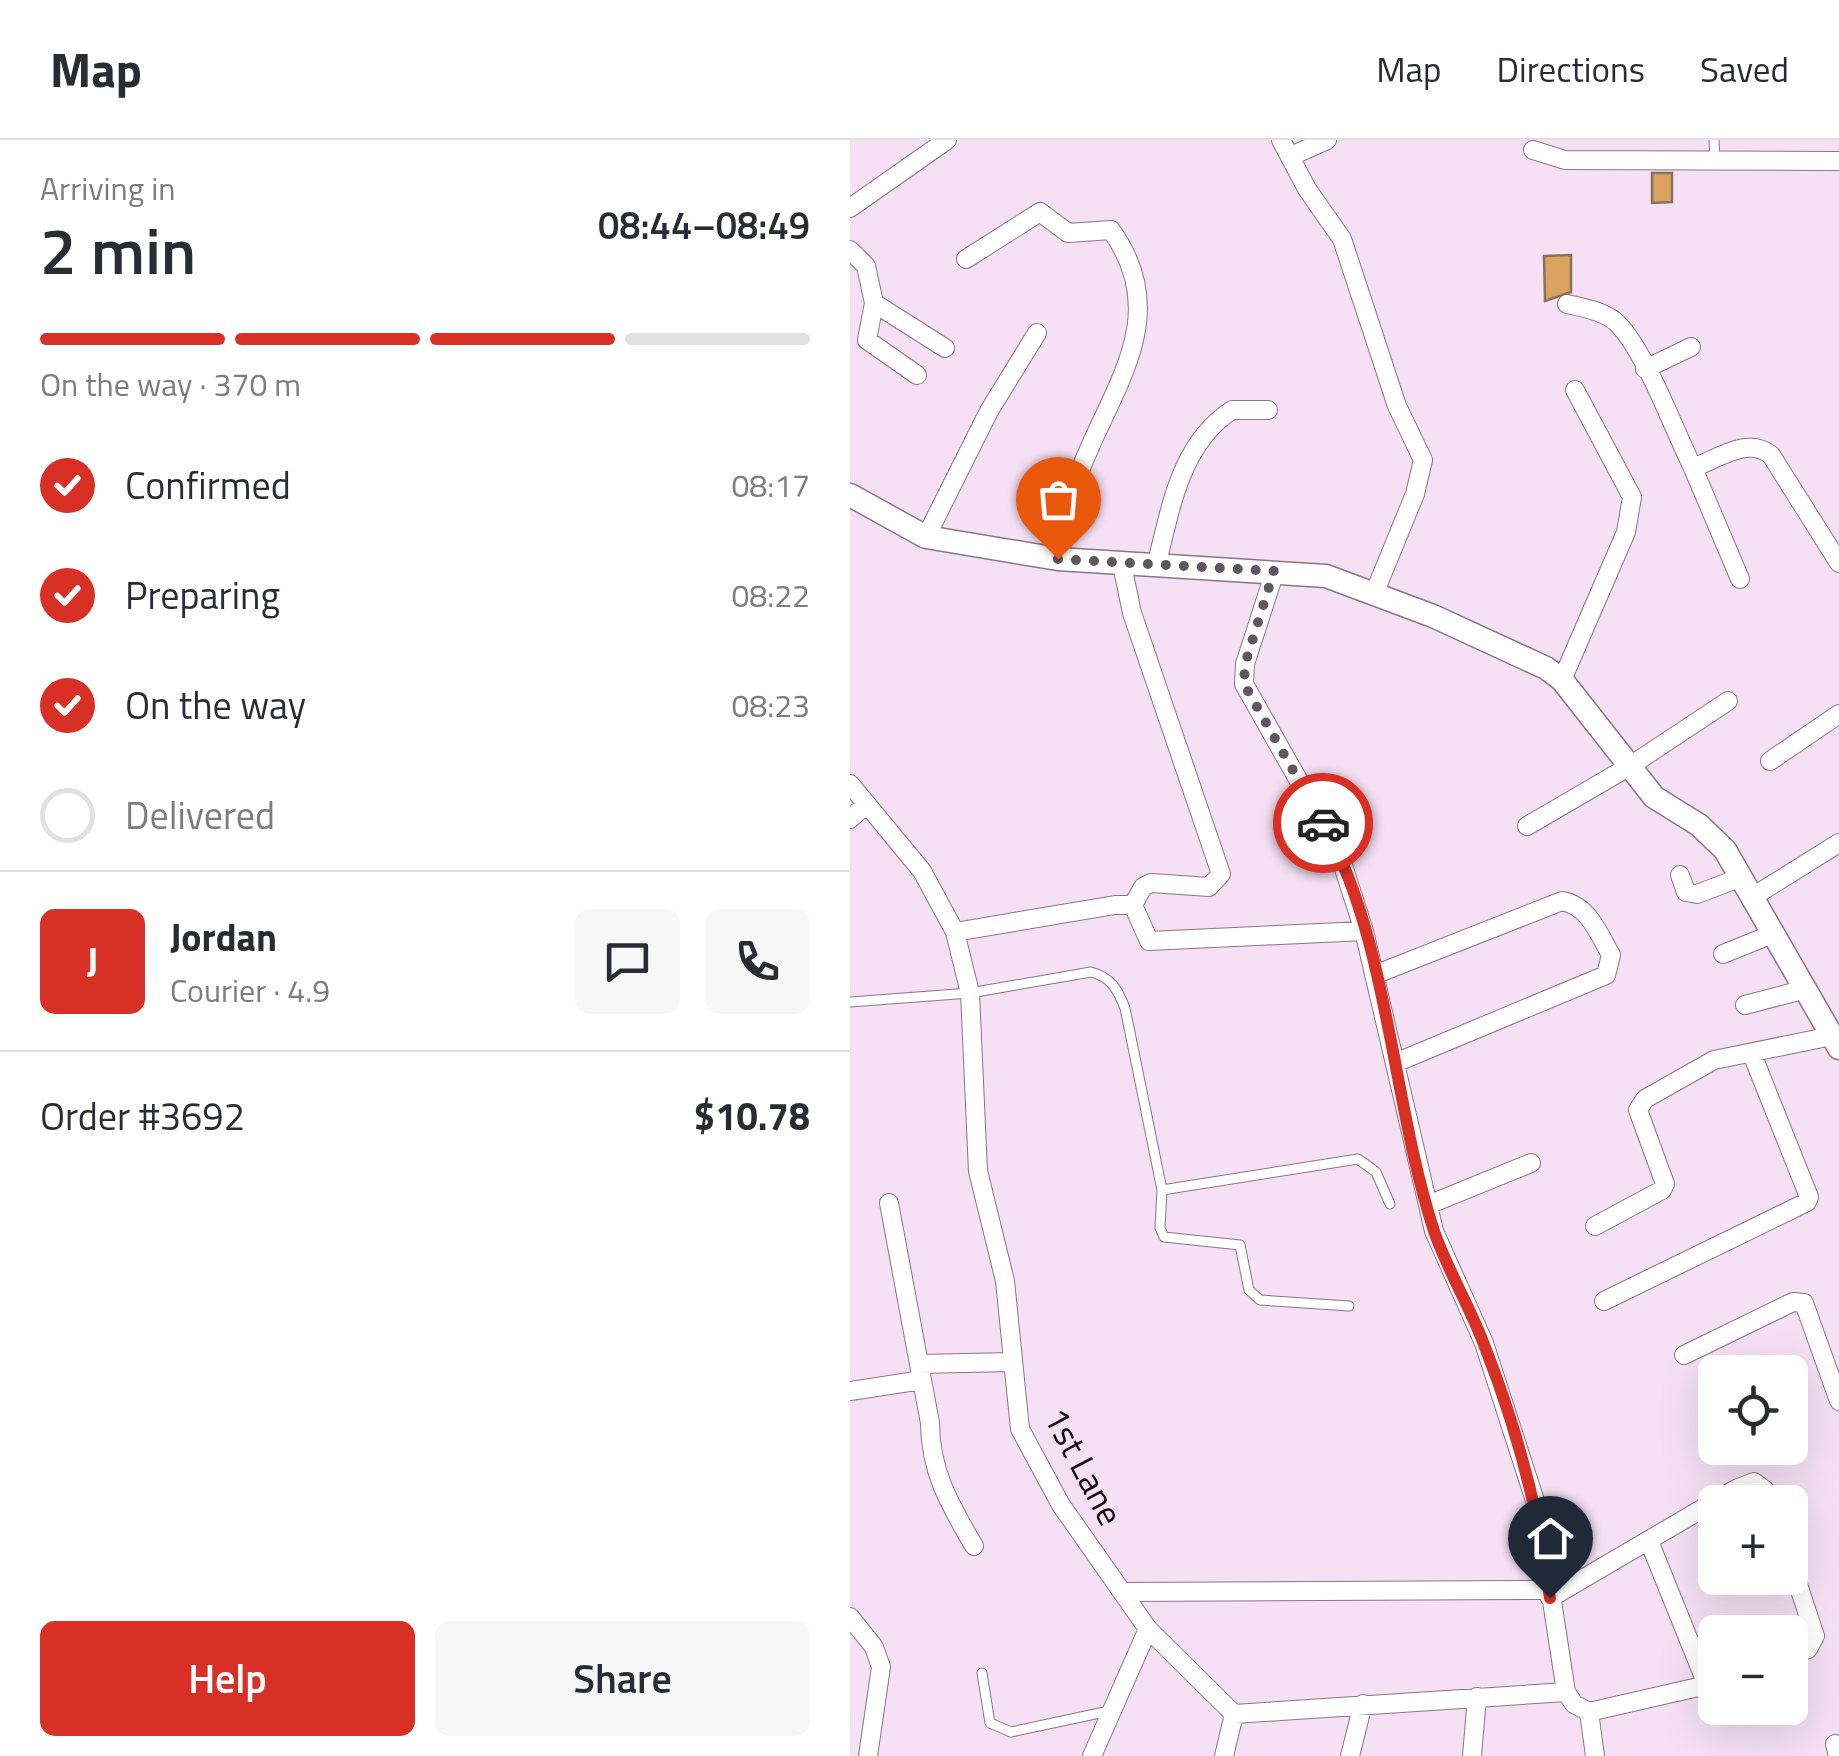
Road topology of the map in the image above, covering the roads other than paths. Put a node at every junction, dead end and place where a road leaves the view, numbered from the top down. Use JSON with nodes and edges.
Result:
{"nodes":[{"id":1,"x":946,"y":140,"type":"edge"},
{"id":2,"x":1326,"y":140,"type":"edge"},
{"id":3,"x":1714,"y":140,"type":"edge"},
{"id":4,"x":1286,"y":148,"type":"edge"},
{"id":5,"x":1533,"y":150,"type":"dead end"},
{"id":6,"x":1839,"y":160,"type":"edge"},
{"id":7,"x":1715,"y":161,"type":"junction"},
{"id":8,"x":850,"y":208,"type":"edge"},
{"id":9,"x":850,"y":250,"type":"edge"},
{"id":10,"x":966,"y":259,"type":"dead end"},
{"id":11,"x":874,"y":303,"type":"junction"},
{"id":12,"x":1567,"y":304,"type":"dead end"},
{"id":13,"x":1037,"y":333,"type":"dead end"},
{"id":14,"x":944,"y":348,"type":"dead end"},
{"id":15,"x":1691,"y":348,"type":"dead end"},
{"id":16,"x":1645,"y":369,"type":"junction"},
{"id":17,"x":916,"y":375,"type":"dead end"},
{"id":18,"x":1576,"y":390,"type":"dead end"},
{"id":19,"x":1268,"y":410,"type":"dead end"},
{"id":20,"x":1693,"y":468,"type":"junction"},
{"id":21,"x":850,"y":495,"type":"edge"},
{"id":22,"x":926,"y":537,"type":"junction"},
{"id":23,"x":1058,"y":559,"type":"junction"},
{"id":24,"x":1839,"y":563,"type":"edge"},
{"id":25,"x":1122,"y":565,"type":"junction"},
{"id":26,"x":1156,"y":566,"type":"junction"},
{"id":27,"x":1274,"y":571,"type":"junction"},
{"id":28,"x":1740,"y":579,"type":"dead end"},
{"id":29,"x":1374,"y":594,"type":"junction"},
{"id":30,"x":1562,"y":680,"type":"junction"},
{"id":31,"x":1728,"y":701,"type":"dead end"},
{"id":32,"x":1839,"y":714,"type":"edge"},
{"id":33,"x":1770,"y":761,"type":"dead end"},
{"id":34,"x":1630,"y":766,"type":"junction"},
{"id":35,"x":850,"y":784,"type":"edge"},
{"id":36,"x":867,"y":804,"type":"junction"},
{"id":37,"x":850,"y":819,"type":"edge"},
{"id":38,"x":1527,"y":826,"type":"dead end"},
{"id":39,"x":1838,"y":844,"type":"edge"},
{"id":40,"x":1680,"y":875,"type":"dead end"},
{"id":41,"x":1748,"y":886,"type":"junction"},
{"id":42,"x":1132,"y":906,"type":"junction"},
{"id":43,"x":1364,"y":930,"type":"junction"},
{"id":44,"x":955,"y":932,"type":"junction"},
{"id":45,"x":1775,"y":933,"type":"junction"},
{"id":46,"x":1723,"y":954,"type":"dead end"},
{"id":47,"x":1374,"y":975,"type":"junction"},
{"id":48,"x":1806,"y":989,"type":"junction"},
{"id":49,"x":970,"y":992,"type":"junction"},
{"id":50,"x":850,"y":1002,"type":"edge"},
{"id":51,"x":1745,"y":1006,"type":"dead end"},
{"id":52,"x":1835,"y":1042,"type":"edge"},
{"id":53,"x":1752,"y":1054,"type":"junction"},
{"id":54,"x":1395,"y":1064,"type":"junction"},
{"id":55,"x":1531,"y":1163,"type":"dead end"},
{"id":56,"x":1162,"y":1190,"type":"junction"},
{"id":57,"x":888,"y":1203,"type":"dead end"},
{"id":58,"x":1390,"y":1204,"type":"dead end"},
{"id":59,"x":1428,"y":1205,"type":"junction"},
{"id":60,"x":1596,"y":1226,"type":"dead end"},
{"id":61,"x":1604,"y":1301,"type":"dead end"},
{"id":62,"x":1349,"y":1306,"type":"dead end"},
{"id":63,"x":1684,"y":1355,"type":"dead end"},
{"id":64,"x":1014,"y":1362,"type":"junction"},
{"id":65,"x":920,"y":1372,"type":"junction"},
{"id":66,"x":850,"y":1391,"type":"edge"},
{"id":67,"x":1839,"y":1401,"type":"edge"},
{"id":68,"x":1698,"y":1513,"type":"edge"},
{"id":69,"x":1649,"y":1541,"type":"junction"},
{"id":70,"x":974,"y":1546,"type":"dead end"},
{"id":71,"x":1122,"y":1592,"type":"junction"},
{"id":72,"x":1550,"y":1594,"type":"junction"},
{"id":73,"x":1802,"y":1595,"type":"edge"},
{"id":74,"x":850,"y":1617,"type":"edge"},
{"id":75,"x":1148,"y":1629,"type":"junction"},
{"id":76,"x":1808,"y":1649,"type":"edge"},
{"id":77,"x":1698,"y":1654,"type":"edge"},
{"id":78,"x":982,"y":1673,"type":"dead end"},
{"id":79,"x":1698,"y":1687,"type":"edge"},
{"id":80,"x":1566,"y":1692,"type":"junction"},
{"id":81,"x":1477,"y":1697,"type":"junction"},
{"id":82,"x":1363,"y":1704,"type":"junction"},
{"id":83,"x":1112,"y":1710,"type":"junction"},
{"id":84,"x":1589,"y":1712,"type":"junction"},
{"id":85,"x":1234,"y":1714,"type":"junction"},
{"id":86,"x":868,"y":1756,"type":"edge"},
{"id":87,"x":1092,"y":1756,"type":"edge"},
{"id":88,"x":1224,"y":1756,"type":"edge"},
{"id":89,"x":1350,"y":1756,"type":"edge"},
{"id":90,"x":1472,"y":1756,"type":"edge"},
{"id":91,"x":1596,"y":1756,"type":"edge"}],
"edges":[{"from":1,"to":8,"type":"street"},
{"from":2,"to":4,"type":"street"},
{"from":3,"to":7,"type":"lane"},
{"from":4,"to":29,"type":"street"},
{"from":5,"to":7,"type":"street"},
{"from":6,"to":7,"type":"street"},
{"from":9,"to":11,"type":"street"},
{"from":10,"to":23,"type":"street"},
{"from":11,"to":14,"type":"street"},
{"from":11,"to":17,"type":"street"},
{"from":12,"to":16,"type":"street"},
{"from":13,"to":22,"type":"street"},
{"from":15,"to":16,"type":"street"},
{"from":16,"to":20,"type":"street"},
{"from":18,"to":30,"type":"street"},
{"from":19,"to":26,"type":"street"},
{"from":20,"to":24,"type":"street"},
{"from":20,"to":28,"type":"street"},
{"from":21,"to":22,"type":"street"},
{"from":22,"to":23,"type":"street"},
{"from":23,"to":25,"type":"street"},
{"from":25,"to":26,"type":"street"},
{"from":25,"to":42,"type":"street"},
{"from":26,"to":27,"type":"street"},
{"from":27,"to":29,"type":"street"},
{"from":27,"to":43,"type":"street"},
{"from":29,"to":30,"type":"street"},
{"from":30,"to":34,"type":"street"},
{"from":31,"to":34,"type":"street"},
{"from":32,"to":33,"type":"street"},
{"from":34,"to":38,"type":"street"},
{"from":34,"to":41,"type":"street"},
{"from":35,"to":36,"type":"street","name":"1st Lane"},
{"from":36,"to":37,"type":"street"},
{"from":36,"to":44,"type":"street","name":"1st Lane"},
{"from":39,"to":41,"type":"street"},
{"from":40,"to":41,"type":"street"},
{"from":41,"to":45,"type":"street"},
{"from":42,"to":43,"type":"street"},
{"from":42,"to":44,"type":"street"},
{"from":43,"to":47,"type":"street"},
{"from":44,"to":49,"type":"street","name":"1st Lane"},
{"from":45,"to":46,"type":"street"},
{"from":45,"to":48,"type":"street"},
{"from":47,"to":54,"type":"street"},
{"from":47,"to":54,"type":"street"},
{"from":48,"to":51,"type":"street"},
{"from":48,"to":52,"type":"street"},
{"from":49,"to":50,"type":"lane"},
{"from":49,"to":56,"type":"lane"},
{"from":49,"to":64,"type":"street","name":"1st Lane"},
{"from":52,"to":53,"type":"street"},
{"from":53,"to":60,"type":"street"},
{"from":53,"to":61,"type":"street"},
{"from":54,"to":59,"type":"street"},
{"from":55,"to":59,"type":"street"},
{"from":56,"to":58,"type":"lane"},
{"from":56,"to":62,"type":"lane"},
{"from":57,"to":65,"type":"street"},
{"from":59,"to":72,"type":"street"},
{"from":63,"to":67,"type":"street"},
{"from":64,"to":65,"type":"street"},
{"from":64,"to":71,"type":"street","name":"1st Lane"},
{"from":65,"to":66,"type":"street"},
{"from":65,"to":70,"type":"street"},
{"from":68,"to":69,"type":"street"},
{"from":69,"to":72,"type":"street"},
{"from":69,"to":77,"type":"street"},
{"from":71,"to":72,"type":"street"},
{"from":71,"to":75,"type":"street","name":"1st Lane"},
{"from":72,"to":80,"type":"street"},
{"from":73,"to":76,"type":"street"},
{"from":74,"to":86,"type":"street"},
{"from":75,"to":83,"type":"street"},
{"from":75,"to":85,"type":"street","name":"1st Lane"},
{"from":78,"to":83,"type":"lane"},
{"from":79,"to":84,"type":"street"},
{"from":80,"to":81,"type":"street"},
{"from":80,"to":84,"type":"street"},
{"from":81,"to":82,"type":"street"},
{"from":81,"to":90,"type":"street"},
{"from":82,"to":85,"type":"street"},
{"from":82,"to":89,"type":"street"},
{"from":83,"to":87,"type":"street"},
{"from":84,"to":91,"type":"street"},
{"from":85,"to":88,"type":"street"}]}
